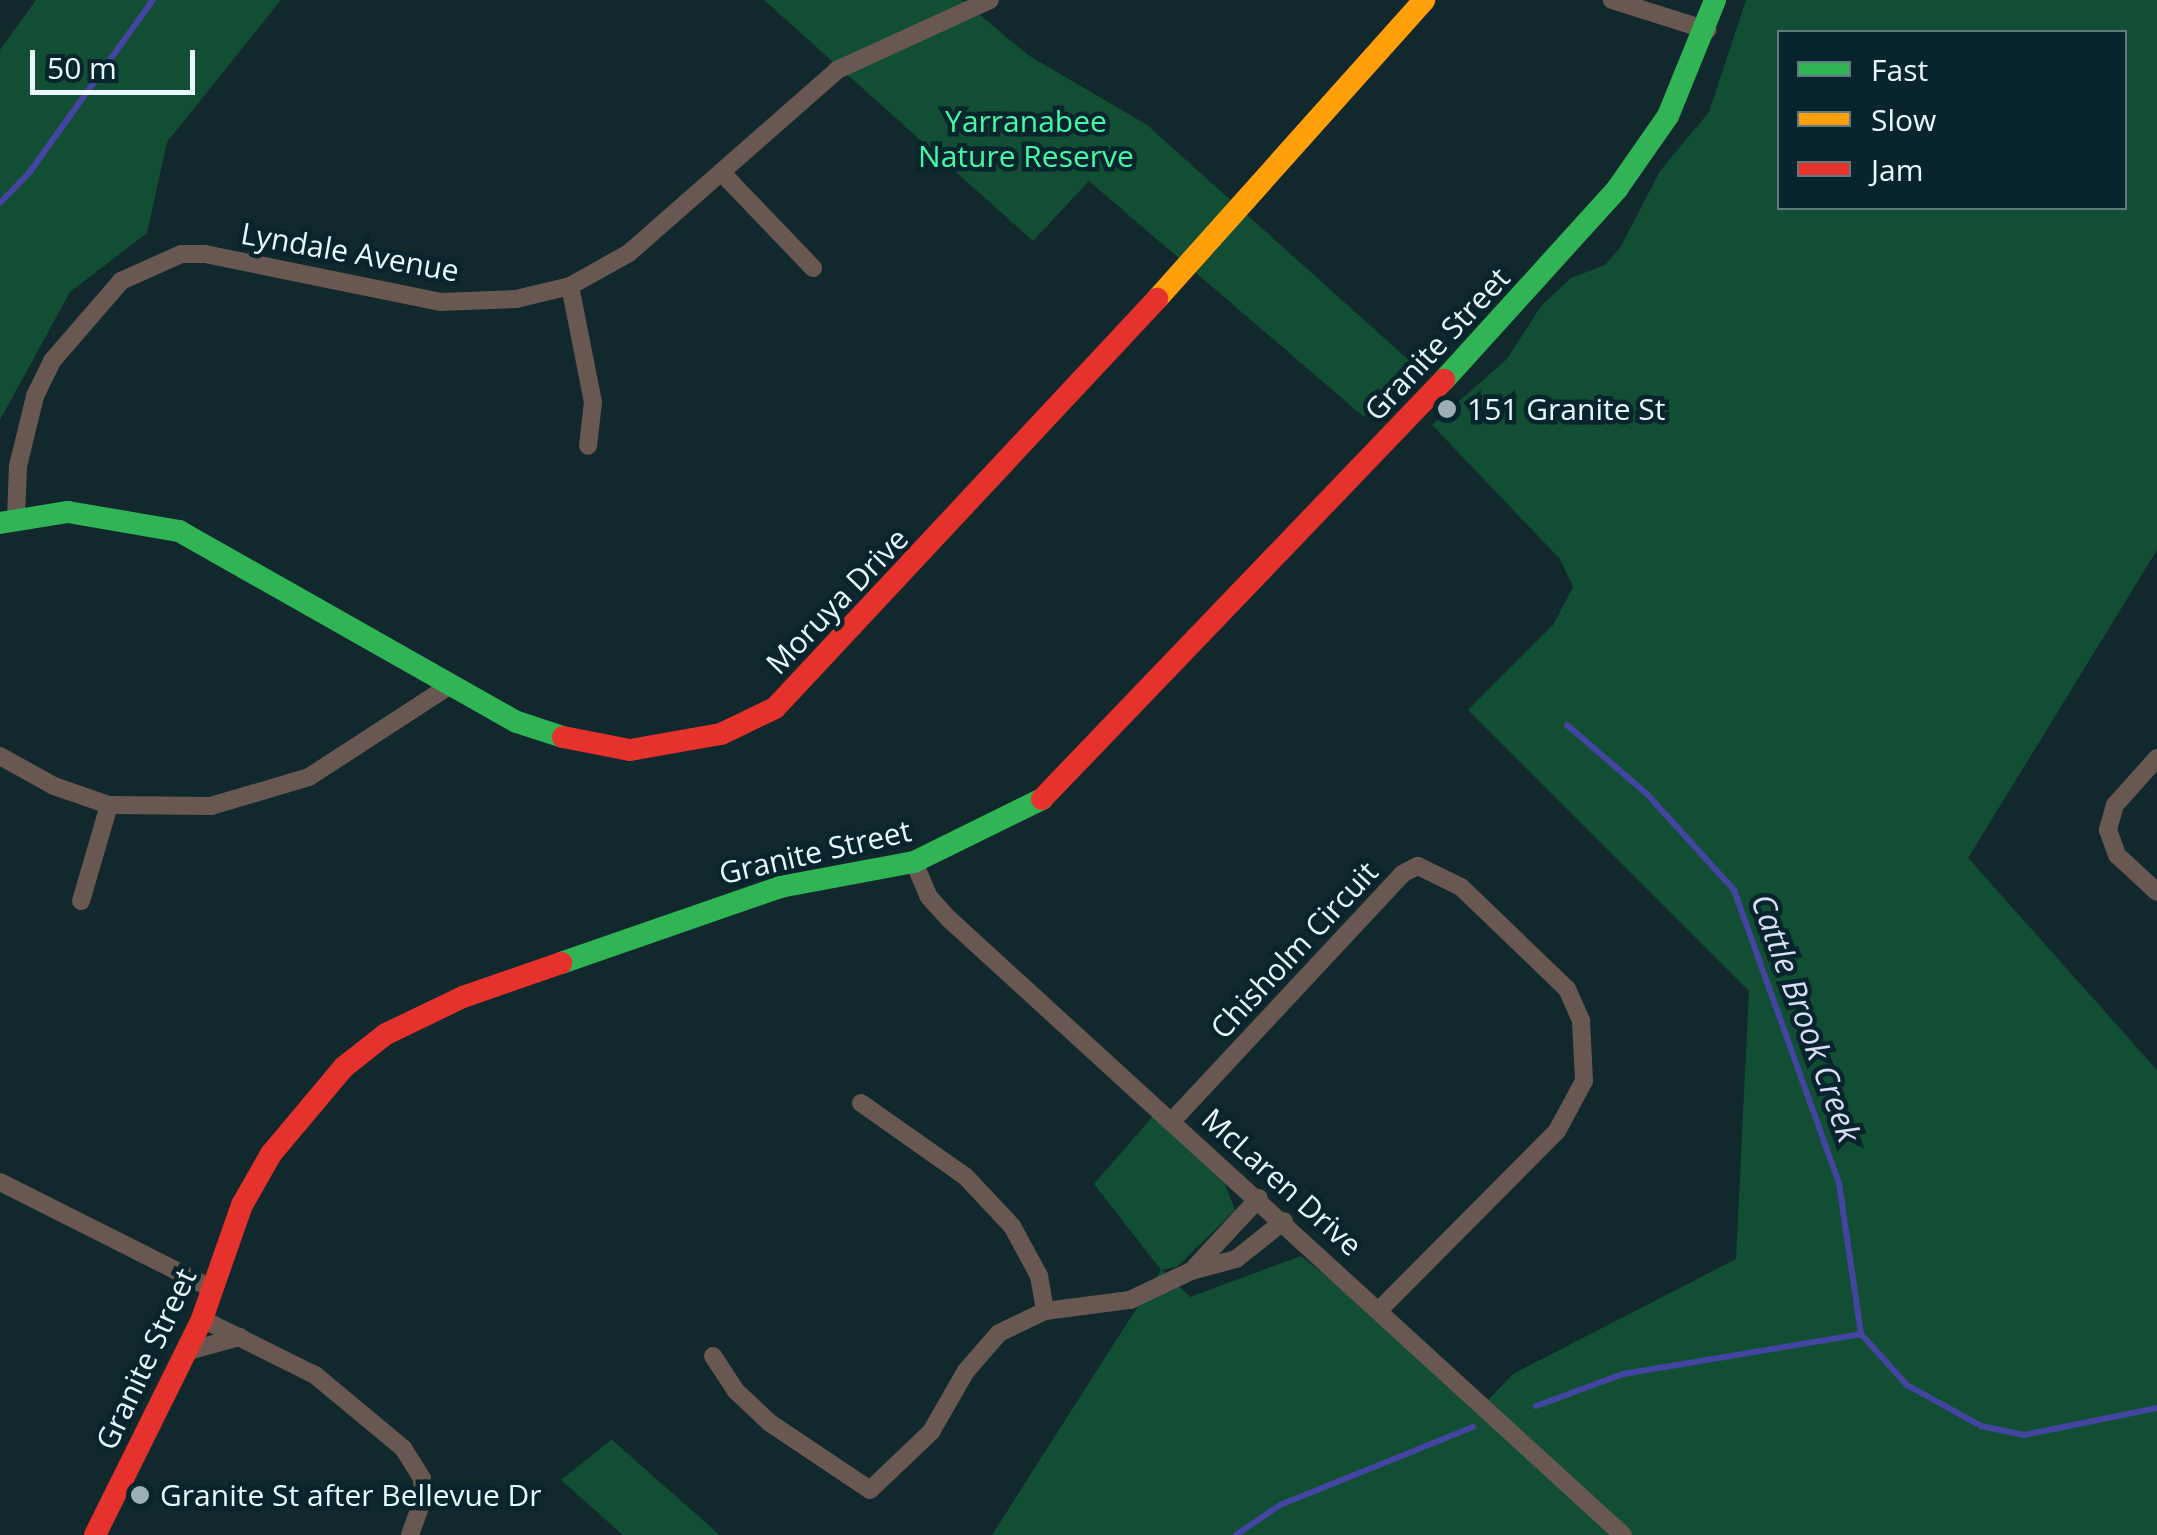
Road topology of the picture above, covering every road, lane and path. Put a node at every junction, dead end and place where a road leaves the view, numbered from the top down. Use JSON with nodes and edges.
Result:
{"nodes":[{"id":1,"x":990,"y":0,"type":"edge"},
{"id":2,"x":1424,"y":0,"type":"edge"},
{"id":3,"x":1612,"y":0,"type":"edge"},
{"id":4,"x":1715,"y":0,"type":"edge"},
{"id":5,"x":1707,"y":30,"type":"junction"},
{"id":6,"x":721,"y":172,"type":"junction"},
{"id":7,"x":813,"y":268,"type":"dead end"},
{"id":8,"x":570,"y":286,"type":"junction"},
{"id":9,"x":588,"y":446,"type":"dead end"},
{"id":10,"x":8,"y":520,"type":"edge"},
{"id":11,"x":449,"y":686,"type":"junction"},
{"id":12,"x":0,"y":756,"type":"edge"},
{"id":13,"x":2157,"y":758,"type":"edge"},
{"id":14,"x":108,"y":805,"type":"junction"},
{"id":15,"x":914,"y":862,"type":"junction"},
{"id":16,"x":2157,"y":892,"type":"edge"},
{"id":17,"x":81,"y":901,"type":"dead end"},
{"id":18,"x":861,"y":1103,"type":"dead end"},
{"id":19,"x":1173,"y":1120,"type":"junction"},
{"id":20,"x":0,"y":1182,"type":"edge"},
{"id":21,"x":1259,"y":1198,"type":"junction"},
{"id":22,"x":1284,"y":1221,"type":"junction"},
{"id":23,"x":1191,"y":1271,"type":"junction"},
{"id":24,"x":214,"y":1290,"type":"junction"},
{"id":25,"x":1380,"y":1309,"type":"junction"},
{"id":26,"x":1045,"y":1311,"type":"junction"},
{"id":27,"x":202,"y":1319,"type":"junction"},
{"id":28,"x":240,"y":1337,"type":"junction"},
{"id":29,"x":188,"y":1351,"type":"junction"},
{"id":30,"x":713,"y":1356,"type":"dead end"},
{"id":31,"x":96,"y":1535,"type":"edge"},
{"id":32,"x":410,"y":1535,"type":"edge"},
{"id":33,"x":1623,"y":1535,"type":"edge"}],
"edges":[{"from":1,"to":6,"type":"street","name":"Lyndale Avenue"},
{"from":2,"to":11,"type":"street","name":"Moruya Drive"},
{"from":3,"to":5,"type":"street"},
{"from":4,"to":5,"type":"street","name":"Granite Street"},
{"from":5,"to":15,"type":"street","name":"Granite Street"},
{"from":6,"to":7,"type":"street"},
{"from":6,"to":8,"type":"street","name":"Lyndale Avenue"},
{"from":8,"to":9,"type":"street"},
{"from":8,"to":10,"type":"street","name":"Lyndale Avenue"},
{"from":10,"to":11,"type":"street","name":"Moruya Drive"},
{"from":11,"to":14,"type":"street"},
{"from":12,"to":14,"type":"street"},
{"from":13,"to":16,"type":"street"},
{"from":14,"to":17,"type":"street"},
{"from":15,"to":19,"type":"street","name":"McLaren Drive"},
{"from":15,"to":24,"type":"street","name":"Granite Street"},
{"from":18,"to":26,"type":"street"},
{"from":19,"to":21,"type":"street","name":"McLaren Drive"},
{"from":19,"to":25,"type":"street","name":"Chisholm Circuit"},
{"from":20,"to":24,"type":"street"},
{"from":21,"to":22,"type":"street","name":"McLaren Drive"},
{"from":21,"to":23,"type":"street"},
{"from":22,"to":23,"type":"street"},
{"from":22,"to":25,"type":"street","name":"McLaren Drive"},
{"from":23,"to":26,"type":"street"},
{"from":24,"to":27,"type":"street","name":"Granite Street"},
{"from":25,"to":33,"type":"street","name":"McLaren Drive"},
{"from":26,"to":30,"type":"street"},
{"from":27,"to":28,"type":"street"},
{"from":27,"to":29,"type":"street","name":"Granite Street"},
{"from":28,"to":29,"type":"street"},
{"from":28,"to":32,"type":"street"},
{"from":29,"to":31,"type":"street","name":"Granite Street"}]}
